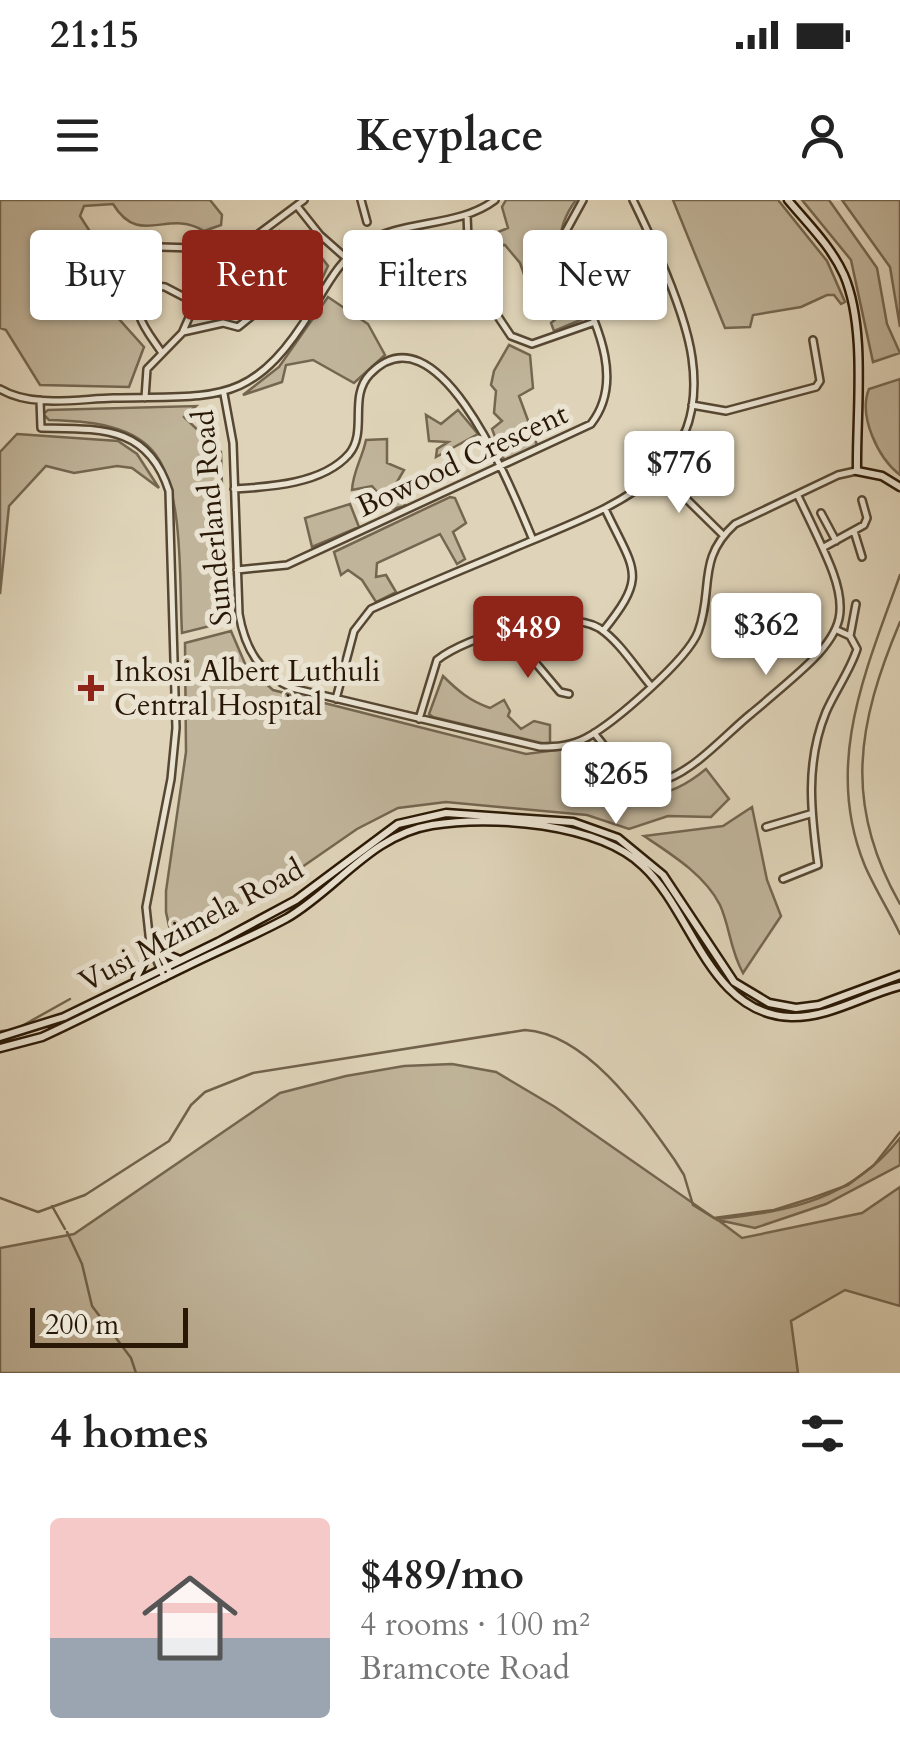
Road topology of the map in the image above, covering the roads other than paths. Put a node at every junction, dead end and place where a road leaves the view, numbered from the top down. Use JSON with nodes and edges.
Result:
{"nodes":[{"id":1,"x":304,"y":200,"type":"edge"},
{"id":2,"x":362,"y":200,"type":"edge"},
{"id":3,"x":495,"y":200,"type":"edge"},
{"id":4,"x":583,"y":200,"type":"edge"},
{"id":5,"x":633,"y":200,"type":"edge"},
{"id":6,"x":788,"y":200,"type":"edge"},
{"id":7,"x":297,"y":205,"type":"junction"},
{"id":8,"x":467,"y":214,"type":"junction"},
{"id":9,"x":367,"y":222,"type":"dead end"},
{"id":10,"x":264,"y":230,"type":"edge"},
{"id":11,"x":406,"y":230,"type":"edge"},
{"id":12,"x":343,"y":255,"type":"edge"},
{"id":13,"x":343,"y":262,"type":"edge"},
{"id":14,"x":182,"y":296,"type":"edge"},
{"id":15,"x":188,"y":320,"type":"edge"},
{"id":16,"x":247,"y":320,"type":"edge"},
{"id":17,"x":592,"y":323,"type":"junction"},
{"id":18,"x":183,"y":332,"type":"junction"},
{"id":19,"x":813,"y":340,"type":"dead end"},
{"id":20,"x":162,"y":353,"type":"junction"},
{"id":21,"x":0,"y":389,"type":"edge"},
{"id":22,"x":224,"y":394,"type":"junction"},
{"id":23,"x":145,"y":398,"type":"junction"},
{"id":24,"x":40,"y":400,"type":"junction"},
{"id":25,"x":692,"y":406,"type":"junction"},
{"id":26,"x":501,"y":467,"type":"junction"},
{"id":27,"x":856,"y":471,"type":"junction"},
{"id":28,"x":660,"y":473,"type":"junction"},
{"id":29,"x":900,"y":487,"type":"edge"},
{"id":30,"x":234,"y":489,"type":"junction"},
{"id":31,"x":798,"y":496,"type":"junction"},
{"id":32,"x":862,"y":500,"type":"dead end"},
{"id":33,"x":606,"y":511,"type":"junction"},
{"id":34,"x":821,"y":513,"type":"dead end"},
{"id":35,"x":854,"y":531,"type":"junction"},
{"id":36,"x":723,"y":534,"type":"junction"},
{"id":37,"x":534,"y":540,"type":"junction"},
{"id":38,"x":836,"y":541,"type":"junction"},
{"id":39,"x":823,"y":547,"type":"junction"},
{"id":40,"x":862,"y":558,"type":"dead end"},
{"id":41,"x":237,"y":570,"type":"junction"},
{"id":42,"x":856,"y":604,"type":"dead end"},
{"id":43,"x":508,"y":630,"type":"junction"},
{"id":44,"x":837,"y":630,"type":"junction"},
{"id":45,"x":603,"y":631,"type":"junction"},
{"id":46,"x":850,"y":636,"type":"junction"},
{"id":47,"x":650,"y":686,"type":"junction"},
{"id":48,"x":569,"y":694,"type":"dead end"},
{"id":49,"x":336,"y":699,"type":"junction"},
{"id":50,"x":419,"y":719,"type":"junction"},
{"id":51,"x":594,"y":733,"type":"junction"},
{"id":52,"x":810,"y":814,"type":"junction"},
{"id":53,"x":766,"y":827,"type":"dead end"},
{"id":54,"x":783,"y":879,"type":"dead end"},
{"id":55,"x":155,"y":950,"type":"junction"},
{"id":56,"x":180,"y":960,"type":"junction"},
{"id":57,"x":166,"y":972,"type":"junction"},
{"id":58,"x":900,"y":975,"type":"edge"},
{"id":59,"x":132,"y":983,"type":"junction"},
{"id":60,"x":900,"y":986,"type":"edge"},
{"id":61,"x":0,"y":1044,"type":"edge"}],
"edges":[{"from":1,"to":7,"type":"street"},
{"from":2,"to":9,"type":"street"},
{"from":3,"to":8,"type":"street"},
{"from":4,"to":17,"type":"street","name":"Bowood Crescent"},
{"from":5,"to":25,"type":"street"},
{"from":6,"to":27,"type":"main road"},
{"from":7,"to":10,"type":"street"},
{"from":7,"to":12,"type":"street"},
{"from":8,"to":11,"type":"street"},
{"from":8,"to":17,"type":"street"},
{"from":13,"to":22,"type":"street"},
{"from":14,"to":20,"type":"street"},
{"from":15,"to":18,"type":"street"},
{"from":16,"to":18,"type":"street"},
{"from":17,"to":26,"type":"street","name":"Bowood Crescent"},
{"from":18,"to":20,"type":"street"},
{"from":19,"to":25,"type":"street"},
{"from":20,"to":23,"type":"street"},
{"from":21,"to":24,"type":"street"},
{"from":22,"to":23,"type":"street"},
{"from":22,"to":30,"type":"street","name":"Sunderland Road"},
{"from":23,"to":24,"type":"street"},
{"from":24,"to":55,"type":"street"},
{"from":25,"to":28,"type":"street"},
{"from":26,"to":30,"type":"street"},
{"from":26,"to":37,"type":"street"},
{"from":26,"to":41,"type":"street","name":"Bowood Crescent"},
{"from":27,"to":29,"type":"main road"},
{"from":27,"to":31,"type":"street"},
{"from":28,"to":33,"type":"street"},
{"from":28,"to":36,"type":"street"},
{"from":30,"to":41,"type":"street","name":"Sunderland Road"},
{"from":31,"to":36,"type":"street"},
{"from":31,"to":39,"type":"street"},
{"from":32,"to":35,"type":"street"},
{"from":33,"to":37,"type":"street"},
{"from":33,"to":45,"type":"street"},
{"from":34,"to":38,"type":"street"},
{"from":35,"to":38,"type":"street"},
{"from":35,"to":40,"type":"street"},
{"from":36,"to":47,"type":"street","name":"Sunderland Road"},
{"from":37,"to":49,"type":"street"},
{"from":38,"to":39,"type":"street"},
{"from":39,"to":44,"type":"street"},
{"from":41,"to":49,"type":"street","name":"Sunderland Road"},
{"from":42,"to":46,"type":"street"},
{"from":43,"to":45,"type":"street"},
{"from":43,"to":48,"type":"street"},
{"from":43,"to":50,"type":"street"},
{"from":44,"to":46,"type":"street"},
{"from":44,"to":51,"type":"street"},
{"from":45,"to":47,"type":"street"},
{"from":46,"to":52,"type":"street"},
{"from":47,"to":51,"type":"street","name":"Sunderland Road"},
{"from":49,"to":50,"type":"street","name":"Sunderland Road"},
{"from":50,"to":51,"type":"street","name":"Sunderland Road"},
{"from":52,"to":53,"type":"street"},
{"from":52,"to":54,"type":"street"},
{"from":55,"to":56,"type":"main road"},
{"from":55,"to":57,"type":"street"},
{"from":55,"to":59,"type":"main road"},
{"from":56,"to":57,"type":"main road","name":"Vusi Mzimela Road"},
{"from":56,"to":58,"type":"main road","name":"Vusi Mzimela Road"},
{"from":57,"to":59,"type":"main road","name":"Vusi Mzimela Road"},
{"from":57,"to":60,"type":"main road","name":"Vusi Mzimela Road"},
{"from":57,"to":61,"type":"main road","name":"Vusi Mzimela Road"},
{"from":59,"to":61,"type":"main road","name":"Vusi Mzimela Road"}]}
